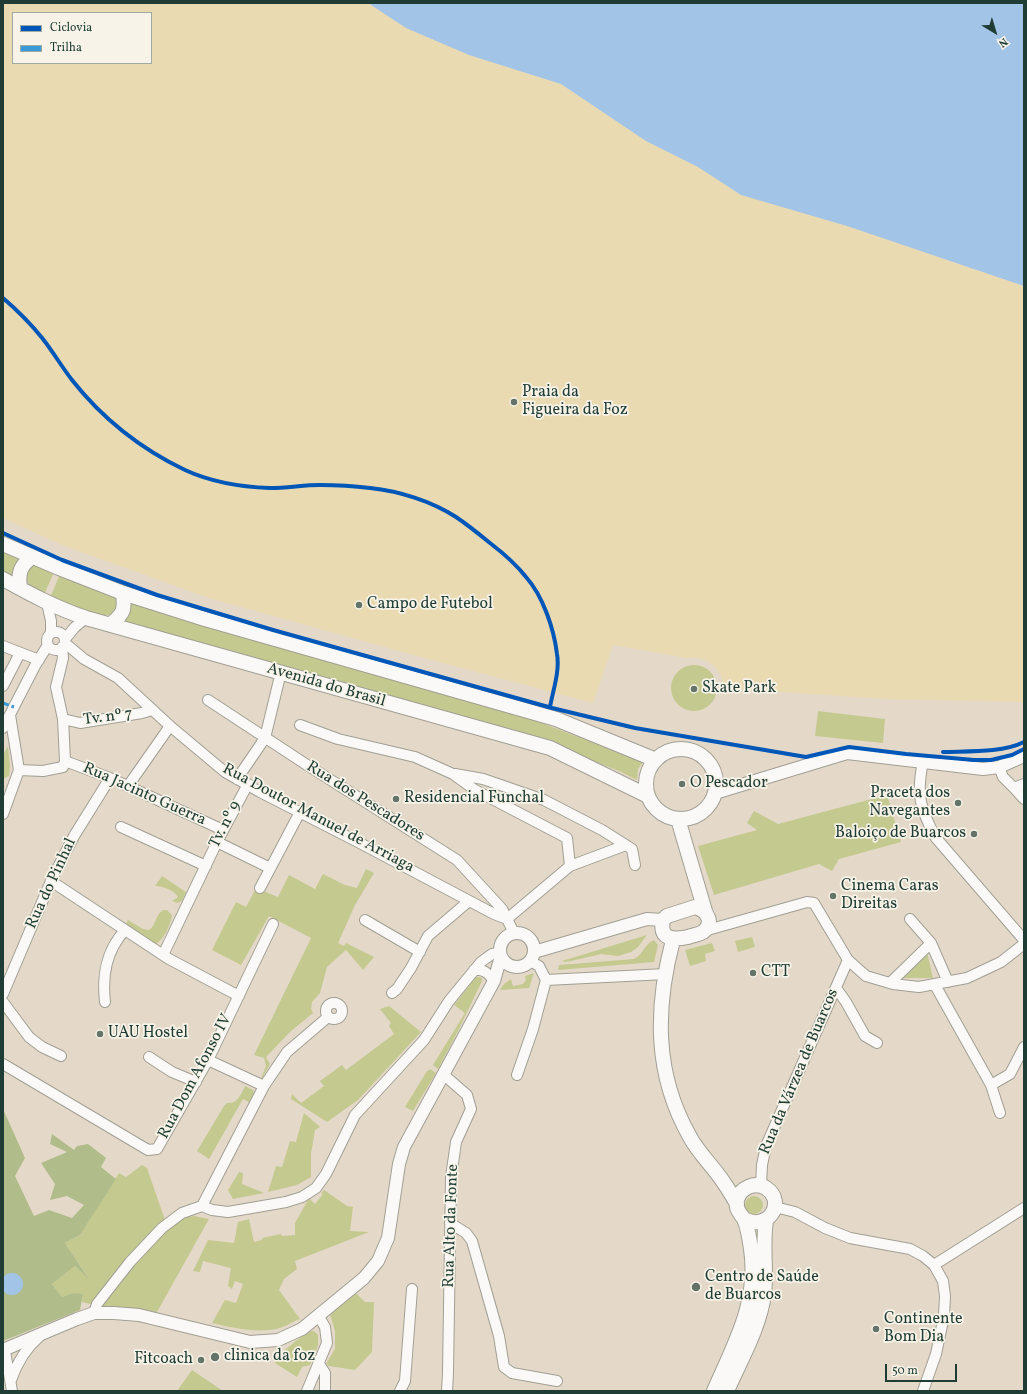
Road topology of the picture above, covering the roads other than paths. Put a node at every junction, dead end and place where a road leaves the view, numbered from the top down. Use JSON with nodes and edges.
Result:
{"nodes":[{"id":1,"x":3,"y":544,"type":"edge"},
{"id":2,"x":32,"y":557,"type":"junction"},
{"id":3,"x":3,"y":579,"type":"edge"},
{"id":4,"x":20,"y":588,"type":"junction"},
{"id":5,"x":123,"y":593,"type":"junction"},
{"id":6,"x":47,"y":603,"type":"junction"},
{"id":7,"x":86,"y":618,"type":"junction"},
{"id":8,"x":111,"y":624,"type":"junction"},
{"id":9,"x":51,"y":633,"type":"junction"},
{"id":10,"x":64,"y":643,"type":"junction"},
{"id":11,"x":48,"y":645,"type":"junction"},
{"id":12,"x":3,"y":646,"type":"edge"},
{"id":13,"x":20,"y":653,"type":"junction"},
{"id":14,"x":39,"y":660,"type":"junction"},
{"id":15,"x":281,"y":672,"type":"junction"},
{"id":16,"x":3,"y":686,"type":"edge"},
{"id":17,"x":208,"y":700,"type":"dead end"},
{"id":18,"x":152,"y":710,"type":"junction"},
{"id":19,"x":10,"y":715,"type":"junction"},
{"id":20,"x":63,"y":719,"type":"junction"},
{"id":21,"x":300,"y":725,"type":"dead end"},
{"id":22,"x":170,"y":726,"type":"junction"},
{"id":23,"x":3,"y":728,"type":"edge"},
{"id":24,"x":265,"y":738,"type":"junction"},
{"id":25,"x":1024,"y":756,"type":"edge"},
{"id":26,"x":656,"y":760,"type":"junction"},
{"id":27,"x":65,"y":761,"type":"junction"},
{"id":28,"x":923,"y":762,"type":"junction"},
{"id":29,"x":999,"y":767,"type":"junction"},
{"id":30,"x":19,"y":770,"type":"junction"},
{"id":31,"x":453,"y":774,"type":"junction"},
{"id":32,"x":110,"y":778,"type":"junction"},
{"id":33,"x":237,"y":778,"type":"junction"},
{"id":34,"x":248,"y":784,"type":"junction"},
{"id":35,"x":1024,"y":784,"type":"edge"},
{"id":36,"x":128,"y":786,"type":"junction"},
{"id":37,"x":1014,"y":788,"type":"junction"},
{"id":38,"x":715,"y":793,"type":"junction"},
{"id":39,"x":648,"y":796,"type":"junction"},
{"id":40,"x":1024,"y":799,"type":"edge"},
{"id":41,"x":300,"y":812,"type":"junction"},
{"id":42,"x":3,"y":814,"type":"edge"},
{"id":43,"x":678,"y":819,"type":"junction"},
{"id":44,"x":121,"y":827,"type":"dead end"},
{"id":45,"x":223,"y":830,"type":"junction"},
{"id":46,"x":217,"y":842,"type":"junction"},
{"id":47,"x":626,"y":845,"type":"junction"},
{"id":48,"x":635,"y":864,"type":"dead end"},
{"id":49,"x":206,"y":866,"type":"junction"},
{"id":50,"x":570,"y":866,"type":"junction"},
{"id":51,"x":270,"y":868,"type":"junction"},
{"id":52,"x":51,"y":881,"type":"junction"},
{"id":53,"x":697,"y":886,"type":"junction"},
{"id":54,"x":260,"y":888,"type":"dead end"},
{"id":55,"x":469,"y":901,"type":"junction"},
{"id":56,"x":686,"y":909,"type":"junction"},
{"id":57,"x":705,"y":911,"type":"junction"},
{"id":58,"x":507,"y":919,"type":"junction"},
{"id":59,"x":910,"y":919,"type":"dead end"},
{"id":60,"x":365,"y":920,"type":"dead end"},
{"id":61,"x":663,"y":920,"type":"junction"},
{"id":62,"x":273,"y":924,"type":"dead end"},
{"id":63,"x":125,"y":930,"type":"junction"},
{"id":64,"x":704,"y":931,"type":"junction"},
{"id":65,"x":514,"y":933,"type":"junction"},
{"id":66,"x":673,"y":940,"type":"junction"},
{"id":67,"x":1024,"y":940,"type":"edge"},
{"id":68,"x":931,"y":943,"type":"junction"},
{"id":69,"x":1024,"y":944,"type":"edge"},
{"id":70,"x":420,"y":952,"type":"junction"},
{"id":71,"x":500,"y":954,"type":"junction"},
{"id":72,"x":163,"y":955,"type":"junction"},
{"id":73,"x":532,"y":956,"type":"junction"},
{"id":74,"x":848,"y":960,"type":"junction"},
{"id":75,"x":516,"y":966,"type":"junction"},
{"id":76,"x":474,"y":970,"type":"junction"},
{"id":77,"x":666,"y":974,"type":"junction"},
{"id":78,"x":546,"y":980,"type":"junction"},
{"id":79,"x":494,"y":981,"type":"junction"},
{"id":80,"x":948,"y":982,"type":"junction"},
{"id":81,"x":890,"y":983,"type":"junction"},
{"id":82,"x":935,"y":985,"type":"junction"},
{"id":83,"x":836,"y":988,"type":"junction"},
{"id":84,"x":392,"y":993,"type":"dead end"},
{"id":85,"x":3,"y":994,"type":"edge"},
{"id":86,"x":240,"y":996,"type":"junction"},
{"id":87,"x":3,"y":1002,"type":"edge"},
{"id":88,"x":105,"y":1002,"type":"dead end"},
{"id":89,"x":328,"y":1018,"type":"dead end"},
{"id":90,"x":878,"y":1043,"type":"dead end"},
{"id":91,"x":1024,"y":1047,"type":"edge"},
{"id":92,"x":61,"y":1056,"type":"dead end"},
{"id":93,"x":149,"y":1057,"type":"dead end"},
{"id":94,"x":208,"y":1060,"type":"junction"},
{"id":95,"x":3,"y":1064,"type":"edge"},
{"id":96,"x":444,"y":1075,"type":"junction"},
{"id":97,"x":518,"y":1075,"type":"dead end"},
{"id":98,"x":196,"y":1082,"type":"junction"},
{"id":99,"x":992,"y":1085,"type":"junction"},
{"id":100,"x":264,"y":1086,"type":"junction"},
{"id":101,"x":1000,"y":1113,"type":"dead end"},
{"id":102,"x":724,"y":1183,"type":"junction"},
{"id":103,"x":755,"y":1186,"type":"junction"},
{"id":104,"x":737,"y":1204,"type":"junction"},
{"id":105,"x":202,"y":1206,"type":"junction"},
{"id":106,"x":775,"y":1207,"type":"junction"},
{"id":107,"x":1024,"y":1208,"type":"edge"},
{"id":108,"x":744,"y":1220,"type":"junction"},
{"id":109,"x":766,"y":1221,"type":"junction"},
{"id":110,"x":450,"y":1223,"type":"junction"},
{"id":111,"x":934,"y":1265,"type":"junction"},
{"id":112,"x":412,"y":1289,"type":"dead end"},
{"id":113,"x":94,"y":1313,"type":"junction"},
{"id":114,"x":318,"y":1315,"type":"junction"},
{"id":115,"x":43,"y":1333,"type":"junction"},
{"id":116,"x":6,"y":1348,"type":"edge"},
{"id":117,"x":319,"y":1364,"type":"junction"},
{"id":118,"x":16,"y":1367,"type":"junction"},
{"id":119,"x":3,"y":1369,"type":"edge"},
{"id":120,"x":11,"y":1380,"type":"junction"},
{"id":121,"x":557,"y":1382,"type":"dead end"},
{"id":122,"x":12,"y":1391,"type":"edge"},
{"id":123,"x":307,"y":1391,"type":"edge"},
{"id":124,"x":325,"y":1391,"type":"edge"},
{"id":125,"x":400,"y":1391,"type":"edge"},
{"id":126,"x":447,"y":1391,"type":"edge"},
{"id":127,"x":714,"y":1391,"type":"edge"},
{"id":128,"x":727,"y":1391,"type":"edge"},
{"id":129,"x":923,"y":1391,"type":"edge"}],
"edges":[{"from":1,"to":2,"type":"main road","name":"Avenida do Brasil"},
{"from":2,"to":4,"type":"main road"},
{"from":2,"to":5,"type":"main road","name":"Avenida do Brasil"},
{"from":3,"to":4,"type":"main road","name":"Avenida do Brasil"},
{"from":4,"to":6,"type":"main road","name":"Avenida do Brasil"},
{"from":5,"to":8,"type":"main road"},
{"from":5,"to":26,"type":"main road","name":"Avenida do Brasil"},
{"from":6,"to":7,"type":"main road","name":"Avenida do Brasil"},
{"from":6,"to":9,"type":"street"},
{"from":7,"to":8,"type":"main road","name":"Avenida do Brasil"},
{"from":7,"to":10,"type":"street"},
{"from":8,"to":15,"type":"main road","name":"Avenida do Brasil"},
{"from":9,"to":10,"type":"street"},
{"from":9,"to":11,"type":"street"},
{"from":10,"to":11,"type":"street"},
{"from":10,"to":18,"type":"street","name":"Rua Doutor Manuel de Arriaga"},
{"from":10,"to":20,"type":"street"},
{"from":11,"to":14,"type":"street"},
{"from":12,"to":13,"type":"street"},
{"from":13,"to":14,"type":"street"},
{"from":13,"to":16,"type":"street"},
{"from":14,"to":19,"type":"street"},
{"from":15,"to":24,"type":"street"},
{"from":15,"to":39,"type":"main road","name":"Avenida do Brasil"},
{"from":17,"to":24,"type":"street","name":"Rua dos Pescadores"},
{"from":18,"to":20,"type":"street","name":"Tv. nº 7"},
{"from":18,"to":22,"type":"street","name":"Rua Doutor Manuel de Arriaga"},
{"from":19,"to":23,"type":"street"},
{"from":19,"to":30,"type":"street"},
{"from":20,"to":27,"type":"street"},
{"from":21,"to":31,"type":"street"},
{"from":22,"to":33,"type":"street","name":"Rua Doutor Manuel de Arriaga"},
{"from":22,"to":36,"type":"street"},
{"from":24,"to":33,"type":"street"},
{"from":24,"to":58,"type":"street","name":"Rua dos Pescadores"},
{"from":25,"to":29,"type":"street"},
{"from":26,"to":38,"type":"main road"},
{"from":26,"to":39,"type":"main road"},
{"from":27,"to":30,"type":"street"},
{"from":27,"to":32,"type":"street","name":"Rua Jacinto Guerra"},
{"from":28,"to":29,"type":"street"},
{"from":28,"to":38,"type":"street"},
{"from":28,"to":67,"type":"street"},
{"from":29,"to":37,"type":"street"},
{"from":30,"to":42,"type":"street"},
{"from":31,"to":47,"type":"street"},
{"from":31,"to":50,"type":"street"},
{"from":32,"to":36,"type":"street","name":"Rua Jacinto Guerra"},
{"from":32,"to":52,"type":"street","name":"Rua do Pinhal"},
{"from":33,"to":34,"type":"street","name":"Rua Doutor Manuel de Arriaga"},
{"from":34,"to":41,"type":"street","name":"Rua Doutor Manuel de Arriaga"},
{"from":34,"to":45,"type":"street","name":"Tv. nº 9"},
{"from":35,"to":37,"type":"street"},
{"from":36,"to":45,"type":"street","name":"Rua Jacinto Guerra"},
{"from":37,"to":40,"type":"street"},
{"from":38,"to":43,"type":"main road"},
{"from":39,"to":43,"type":"main road"},
{"from":41,"to":51,"type":"street"},
{"from":41,"to":55,"type":"street","name":"Rua Doutor Manuel de Arriaga"},
{"from":43,"to":53,"type":"main road"},
{"from":44,"to":49,"type":"street"},
{"from":45,"to":46,"type":"street","name":"Tv. nº 9"},
{"from":46,"to":49,"type":"street","name":"Tv. nº 9"},
{"from":46,"to":51,"type":"street"},
{"from":47,"to":48,"type":"street"},
{"from":47,"to":50,"type":"street"},
{"from":49,"to":72,"type":"street","name":"Tv. nº 9"},
{"from":50,"to":58,"type":"street"},
{"from":51,"to":54,"type":"street"},
{"from":52,"to":63,"type":"street","name":"Rua Dom Afonso IV"},
{"from":52,"to":85,"type":"street","name":"Rua do Pinhal"},
{"from":53,"to":56,"type":"main road"},
{"from":53,"to":57,"type":"main road"},
{"from":55,"to":58,"type":"street","name":"Rua Doutor Manuel de Arriaga"},
{"from":55,"to":70,"type":"street"},
{"from":56,"to":57,"type":"main road"},
{"from":56,"to":61,"type":"main road"},
{"from":57,"to":64,"type":"main road"},
{"from":58,"to":65,"type":"street","name":"Rua dos Pescadores"},
{"from":59,"to":68,"type":"street"},
{"from":60,"to":70,"type":"street"},
{"from":61,"to":66,"type":"main road"},
{"from":61,"to":73,"type":"street"},
{"from":62,"to":86,"type":"street","name":"Rua Dom Afonso IV"},
{"from":63,"to":72,"type":"street","name":"Rua Dom Afonso IV"},
{"from":63,"to":88,"type":"street"},
{"from":64,"to":66,"type":"main road"},
{"from":64,"to":74,"type":"street"},
{"from":65,"to":71,"type":"street"},
{"from":65,"to":73,"type":"street"},
{"from":66,"to":77,"type":"main road"},
{"from":68,"to":80,"type":"street"},
{"from":68,"to":81,"type":"street"},
{"from":69,"to":80,"type":"street"},
{"from":70,"to":84,"type":"street"},
{"from":71,"to":75,"type":"street"},
{"from":71,"to":76,"type":"street"},
{"from":71,"to":79,"type":"street"},
{"from":72,"to":86,"type":"street","name":"Rua Dom Afonso IV"},
{"from":73,"to":75,"type":"street"},
{"from":73,"to":78,"type":"street"},
{"from":74,"to":81,"type":"street"},
{"from":74,"to":83,"type":"street","name":"Rua da Várzea de Buarcos"},
{"from":75,"to":79,"type":"street"},
{"from":76,"to":79,"type":"street"},
{"from":76,"to":105,"type":"street"},
{"from":77,"to":78,"type":"street"},
{"from":77,"to":102,"type":"main road"},
{"from":78,"to":97,"type":"street"},
{"from":79,"to":96,"type":"street"},
{"from":80,"to":82,"type":"street"},
{"from":81,"to":82,"type":"street"},
{"from":82,"to":99,"type":"street"},
{"from":83,"to":90,"type":"street"},
{"from":83,"to":103,"type":"street","name":"Rua da Várzea de Buarcos"},
{"from":86,"to":94,"type":"street","name":"Rua Dom Afonso IV"},
{"from":87,"to":92,"type":"street"},
{"from":89,"to":100,"type":"street"},
{"from":91,"to":99,"type":"street"},
{"from":93,"to":98,"type":"street"},
{"from":94,"to":98,"type":"street","name":"Rua Dom Afonso IV"},
{"from":94,"to":100,"type":"street"},
{"from":95,"to":98,"type":"street","name":"Rua Dom Afonso IV"},
{"from":96,"to":110,"type":"street","name":"Rua Alto da Fonte"},
{"from":96,"to":114,"type":"street"},
{"from":99,"to":101,"type":"street"},
{"from":100,"to":105,"type":"street"},
{"from":102,"to":103,"type":"main road"},
{"from":102,"to":104,"type":"main road"},
{"from":103,"to":104,"type":"main road"},
{"from":103,"to":106,"type":"main road"},
{"from":104,"to":108,"type":"main road"},
{"from":105,"to":113,"type":"street"},
{"from":106,"to":109,"type":"main road"},
{"from":106,"to":111,"type":"street"},
{"from":107,"to":111,"type":"street"},
{"from":108,"to":109,"type":"main road"},
{"from":108,"to":127,"type":"main road"},
{"from":109,"to":128,"type":"main road"},
{"from":110,"to":121,"type":"street"},
{"from":110,"to":126,"type":"street","name":"Rua Alto da Fonte"},
{"from":111,"to":129,"type":"street"},
{"from":112,"to":125,"type":"street"},
{"from":113,"to":114,"type":"street"},
{"from":113,"to":115,"type":"street"},
{"from":114,"to":117,"type":"street"},
{"from":115,"to":116,"type":"street"},
{"from":115,"to":118,"type":"street"},
{"from":116,"to":118,"type":"street"},
{"from":116,"to":120,"type":"street"},
{"from":117,"to":123,"type":"street"},
{"from":117,"to":124,"type":"street"},
{"from":118,"to":120,"type":"street"},
{"from":119,"to":120,"type":"street"},
{"from":120,"to":122,"type":"street"}]}
